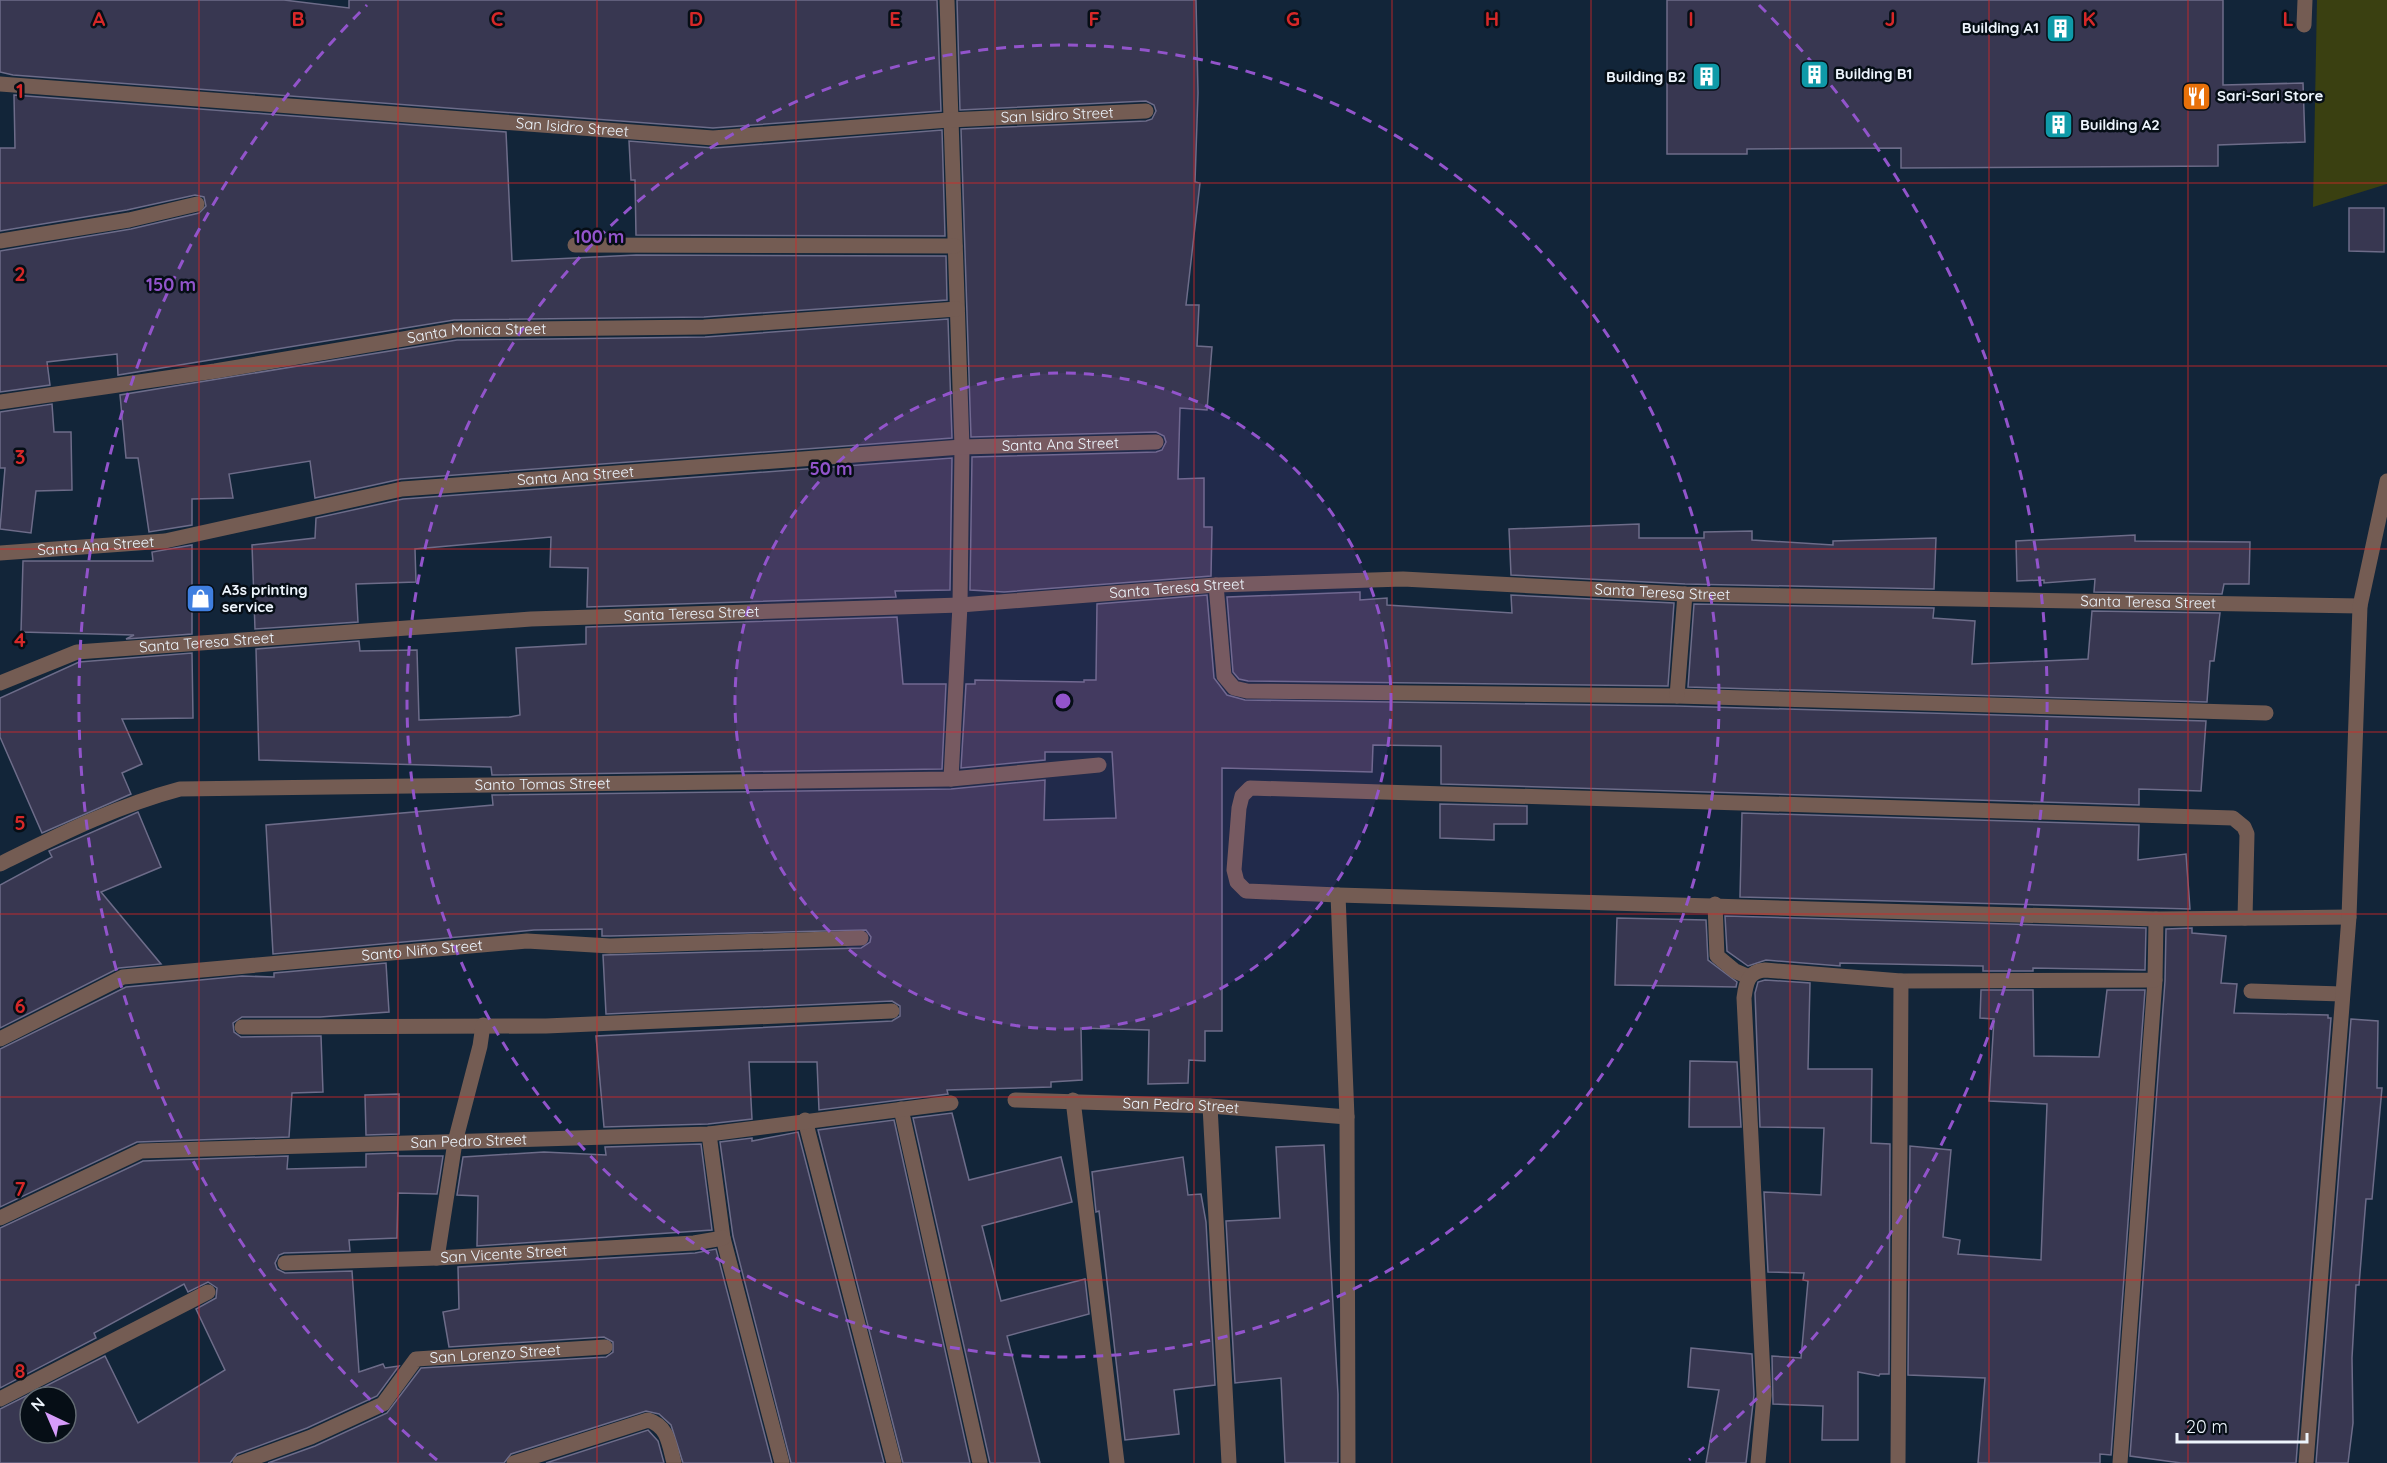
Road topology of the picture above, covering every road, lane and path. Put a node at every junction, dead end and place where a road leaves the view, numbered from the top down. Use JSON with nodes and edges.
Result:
{"nodes":[{"id":1,"x":947,"y":0,"type":"edge"},
{"id":2,"x":2306,"y":0,"type":"edge"},
{"id":3,"x":2304,"y":25,"type":"dead end"},
{"id":4,"x":0,"y":84,"type":"edge"},
{"id":5,"x":1146,"y":111,"type":"dead end"},
{"id":6,"x":949,"y":120,"type":"junction"},
{"id":7,"x":197,"y":204,"type":"dead end"},
{"id":8,"x":0,"y":241,"type":"edge"},
{"id":9,"x":575,"y":245,"type":"dead end"},
{"id":10,"x":954,"y":246,"type":"junction"},
{"id":11,"x":957,"y":309,"type":"junction"},
{"id":12,"x":0,"y":402,"type":"edge"},
{"id":13,"x":1156,"y":442,"type":"dead end"},
{"id":14,"x":962,"y":447,"type":"junction"},
{"id":15,"x":2387,"y":481,"type":"edge"},
{"id":16,"x":0,"y":553,"type":"edge"},
{"id":17,"x":1216,"y":585,"type":"junction"},
{"id":18,"x":1685,"y":594,"type":"junction"},
{"id":19,"x":960,"y":605,"type":"junction"},
{"id":20,"x":2360,"y":606,"type":"junction"},
{"id":21,"x":0,"y":683,"type":"edge"},
{"id":22,"x":1677,"y":696,"type":"junction"},
{"id":23,"x":2266,"y":713,"type":"dead end"},
{"id":24,"x":1099,"y":765,"type":"dead end"},
{"id":25,"x":951,"y":779,"type":"junction"},
{"id":26,"x":0,"y":864,"type":"edge"},
{"id":27,"x":1338,"y":895,"type":"junction"},
{"id":28,"x":1715,"y":904,"type":"junction"},
{"id":29,"x":2349,"y":917,"type":"junction"},
{"id":30,"x":2246,"y":918,"type":"junction"},
{"id":31,"x":2156,"y":919,"type":"junction"},
{"id":32,"x":861,"y":938,"type":"dead end"},
{"id":33,"x":1749,"y":977,"type":"junction"},
{"id":34,"x":2156,"y":980,"type":"junction"},
{"id":35,"x":1901,"y":981,"type":"junction"},
{"id":36,"x":2251,"y":992,"type":"dead end"},
{"id":37,"x":2342,"y":994,"type":"junction"},
{"id":38,"x":892,"y":1011,"type":"dead end"},
{"id":39,"x":483,"y":1024,"type":"junction"},
{"id":40,"x":242,"y":1027,"type":"dead end"},
{"id":41,"x":0,"y":1040,"type":"edge"},
{"id":42,"x":1015,"y":1100,"type":"dead end"},
{"id":43,"x":1073,"y":1100,"type":"junction"},
{"id":44,"x":951,"y":1103,"type":"dead end"},
{"id":45,"x":1210,"y":1106,"type":"junction"},
{"id":46,"x":901,"y":1109,"type":"junction"},
{"id":47,"x":1347,"y":1117,"type":"junction"},
{"id":48,"x":805,"y":1120,"type":"junction"},
{"id":49,"x":709,"y":1134,"type":"junction"},
{"id":50,"x":455,"y":1142,"type":"junction"},
{"id":51,"x":0,"y":1218,"type":"edge"},
{"id":52,"x":723,"y":1238,"type":"junction"},
{"id":53,"x":438,"y":1258,"type":"junction"},
{"id":54,"x":285,"y":1263,"type":"dead end"},
{"id":55,"x":208,"y":1292,"type":"dead end"},
{"id":56,"x":605,"y":1347,"type":"dead end"},
{"id":57,"x":0,"y":1400,"type":"edge"},
{"id":58,"x":240,"y":1463,"type":"edge"},
{"id":59,"x":514,"y":1463,"type":"edge"},
{"id":60,"x":674,"y":1463,"type":"edge"},
{"id":61,"x":782,"y":1463,"type":"edge"},
{"id":62,"x":894,"y":1463,"type":"edge"},
{"id":63,"x":980,"y":1463,"type":"edge"},
{"id":64,"x":1117,"y":1463,"type":"edge"},
{"id":65,"x":1229,"y":1463,"type":"edge"},
{"id":66,"x":1348,"y":1463,"type":"edge"},
{"id":67,"x":1758,"y":1463,"type":"edge"},
{"id":68,"x":1898,"y":1463,"type":"edge"},
{"id":69,"x":2120,"y":1463,"type":"edge"},
{"id":70,"x":2306,"y":1463,"type":"edge"}],
"edges":[{"from":1,"to":6,"type":"street"},
{"from":2,"to":3,"type":"street"},
{"from":4,"to":6,"type":"street","name":"San Isidro Street"},
{"from":5,"to":6,"type":"street","name":"San Isidro Street"},
{"from":6,"to":10,"type":"street"},
{"from":7,"to":8,"type":"street"},
{"from":9,"to":10,"type":"street"},
{"from":10,"to":11,"type":"street"},
{"from":11,"to":12,"type":"street","name":"Santa Monica Street"},
{"from":11,"to":14,"type":"street"},
{"from":13,"to":14,"type":"street","name":"Santa Ana Street"},
{"from":14,"to":16,"type":"street","name":"Santa Ana Street"},
{"from":14,"to":19,"type":"street"},
{"from":15,"to":20,"type":"street"},
{"from":17,"to":18,"type":"street","name":"Santa Teresa Street"},
{"from":17,"to":19,"type":"street","name":"Santa Teresa Street"},
{"from":17,"to":22,"type":"street"},
{"from":18,"to":20,"type":"street","name":"Santa Teresa Street"},
{"from":18,"to":22,"type":"street"},
{"from":19,"to":21,"type":"street","name":"Santa Teresa Street"},
{"from":19,"to":25,"type":"street"},
{"from":20,"to":29,"type":"street"},
{"from":22,"to":23,"type":"street"},
{"from":24,"to":25,"type":"street","name":"Santo Tomas Street"},
{"from":25,"to":26,"type":"street","name":"Santo Tomas Street"},
{"from":27,"to":28,"type":"street"},
{"from":27,"to":30,"type":"street"},
{"from":27,"to":47,"type":"street"},
{"from":28,"to":31,"type":"street"},
{"from":28,"to":33,"type":"street"},
{"from":29,"to":30,"type":"street"},
{"from":29,"to":37,"type":"street"},
{"from":30,"to":31,"type":"street"},
{"from":31,"to":34,"type":"street"},
{"from":32,"to":41,"type":"street","name":"Santo Niño Street"},
{"from":33,"to":35,"type":"street"},
{"from":33,"to":67,"type":"street"},
{"from":34,"to":35,"type":"street"},
{"from":34,"to":69,"type":"street"},
{"from":35,"to":68,"type":"street"},
{"from":36,"to":37,"type":"street"},
{"from":37,"to":70,"type":"street"},
{"from":38,"to":39,"type":"street"},
{"from":39,"to":40,"type":"street"},
{"from":39,"to":50,"type":"street"},
{"from":42,"to":43,"type":"street","name":"San Pedro Street"},
{"from":43,"to":45,"type":"street","name":"San Pedro Street"},
{"from":43,"to":64,"type":"street"},
{"from":44,"to":46,"type":"street","name":"San Pedro Street"},
{"from":45,"to":47,"type":"street","name":"San Pedro Street"},
{"from":45,"to":65,"type":"street"},
{"from":46,"to":48,"type":"street","name":"San Pedro Street"},
{"from":46,"to":63,"type":"street"},
{"from":47,"to":66,"type":"street"},
{"from":48,"to":49,"type":"street","name":"San Pedro Street"},
{"from":48,"to":62,"type":"street"},
{"from":49,"to":50,"type":"street","name":"San Pedro Street"},
{"from":49,"to":52,"type":"street"},
{"from":50,"to":51,"type":"street","name":"San Pedro Street"},
{"from":50,"to":53,"type":"street"},
{"from":52,"to":53,"type":"street","name":"San Vicente Street"},
{"from":52,"to":61,"type":"street"},
{"from":53,"to":54,"type":"street","name":"San Vicente Street"},
{"from":55,"to":57,"type":"street"},
{"from":56,"to":58,"type":"street","name":"San Lorenzo Street"},
{"from":59,"to":60,"type":"street"}]}
